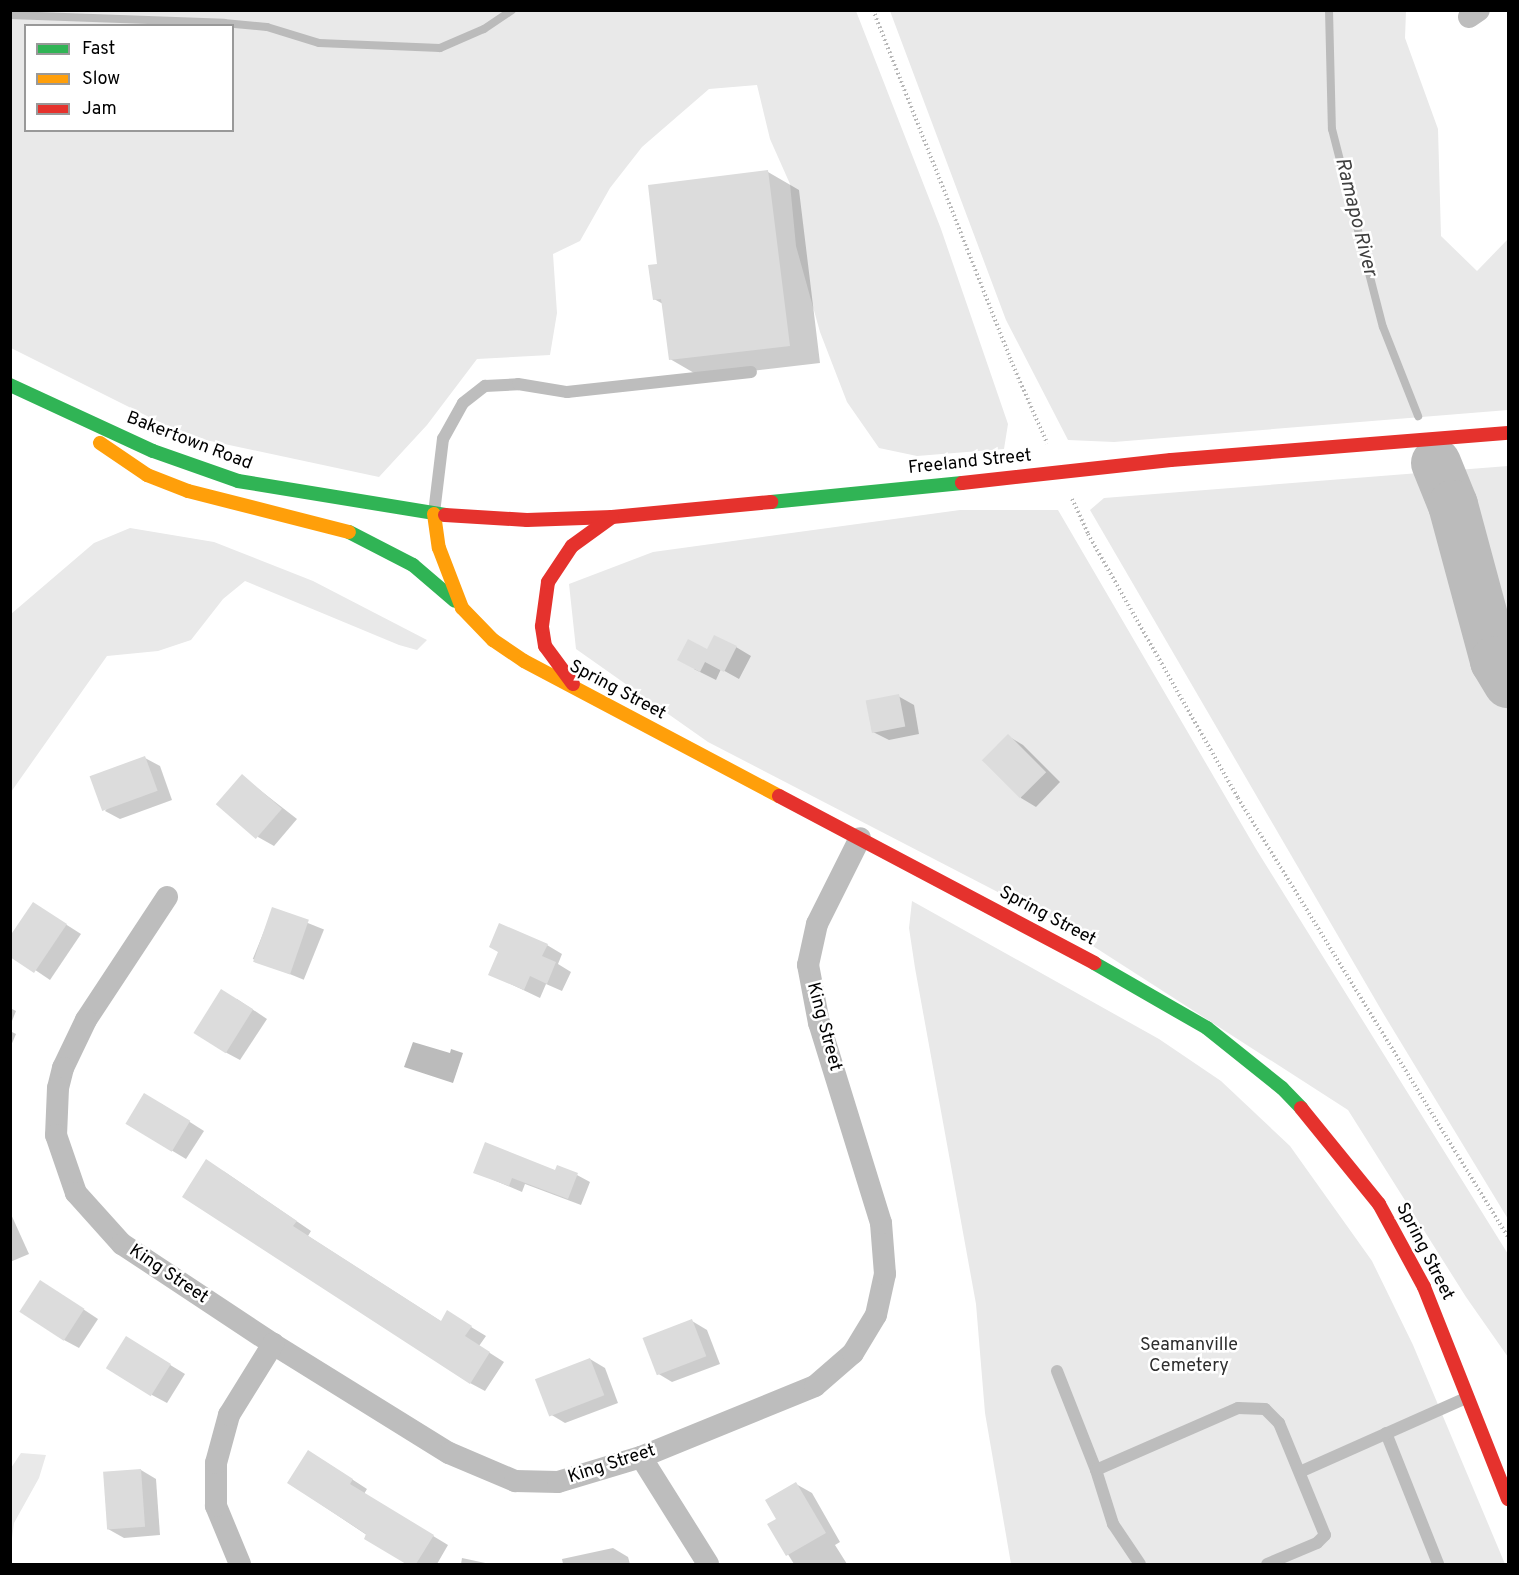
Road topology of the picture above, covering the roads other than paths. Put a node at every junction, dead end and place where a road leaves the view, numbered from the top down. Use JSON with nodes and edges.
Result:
{"nodes":[{"id":1,"x":751,"y":372,"type":"dead end"},
{"id":2,"x":10,"y":385,"type":"edge"},
{"id":3,"x":62,"y":410,"type":"junction"},
{"id":4,"x":1509,"y":434,"type":"edge"},
{"id":5,"x":434,"y":514,"type":"junction"},
{"id":6,"x":612,"y":517,"type":"junction"},
{"id":7,"x":462,"y":608,"type":"junction"},
{"id":8,"x":582,"y":694,"type":"junction"},
{"id":9,"x":860,"y":838,"type":"junction"},
{"id":10,"x":167,"y":897,"type":"dead end"},
{"id":11,"x":273,"y":1344,"type":"junction"},
{"id":12,"x":1057,"y":1371,"type":"dead end"},
{"id":13,"x":1469,"y":1397,"type":"junction"},
{"id":14,"x":1386,"y":1433,"type":"junction"},
{"id":15,"x":641,"y":1457,"type":"junction"},
{"id":16,"x":1096,"y":1470,"type":"junction"},
{"id":17,"x":1302,"y":1471,"type":"junction"},
{"id":18,"x":1509,"y":1499,"type":"edge"},
{"id":19,"x":240,"y":1564,"type":"edge"},
{"id":20,"x":708,"y":1564,"type":"edge"},
{"id":21,"x":1140,"y":1564,"type":"edge"},
{"id":22,"x":1267,"y":1564,"type":"edge"},
{"id":23,"x":1438,"y":1564,"type":"edge"}],
"edges":[{"from":1,"to":5,"type":"lane"},
{"from":2,"to":3,"type":"street","name":"Bakertown Road"},
{"from":3,"to":5,"type":"street","name":"Bakertown Road"},
{"from":3,"to":7,"type":"street"},
{"from":4,"to":6,"type":"street","name":"Freeland Street","bridge":true},
{"from":5,"to":6,"type":"street","name":"Freeland Street"},
{"from":5,"to":7,"type":"street","name":"Spring Street"},
{"from":6,"to":8,"type":"street"},
{"from":7,"to":8,"type":"street","name":"Spring Street"},
{"from":8,"to":9,"type":"street","name":"Spring Street"},
{"from":9,"to":13,"type":"street","name":"Spring Street"},
{"from":9,"to":15,"type":"street","name":"King Street"},
{"from":10,"to":11,"type":"street","name":"King Street"},
{"from":11,"to":15,"type":"street","name":"King Street"},
{"from":11,"to":19,"type":"street"},
{"from":12,"to":16,"type":"lane"},
{"from":13,"to":14,"type":"lane"},
{"from":13,"to":18,"type":"street","name":"Spring Street"},
{"from":14,"to":17,"type":"lane"},
{"from":14,"to":23,"type":"lane"},
{"from":15,"to":20,"type":"street"},
{"from":16,"to":17,"type":"lane"},
{"from":16,"to":21,"type":"lane"},
{"from":17,"to":22,"type":"lane"}]}
